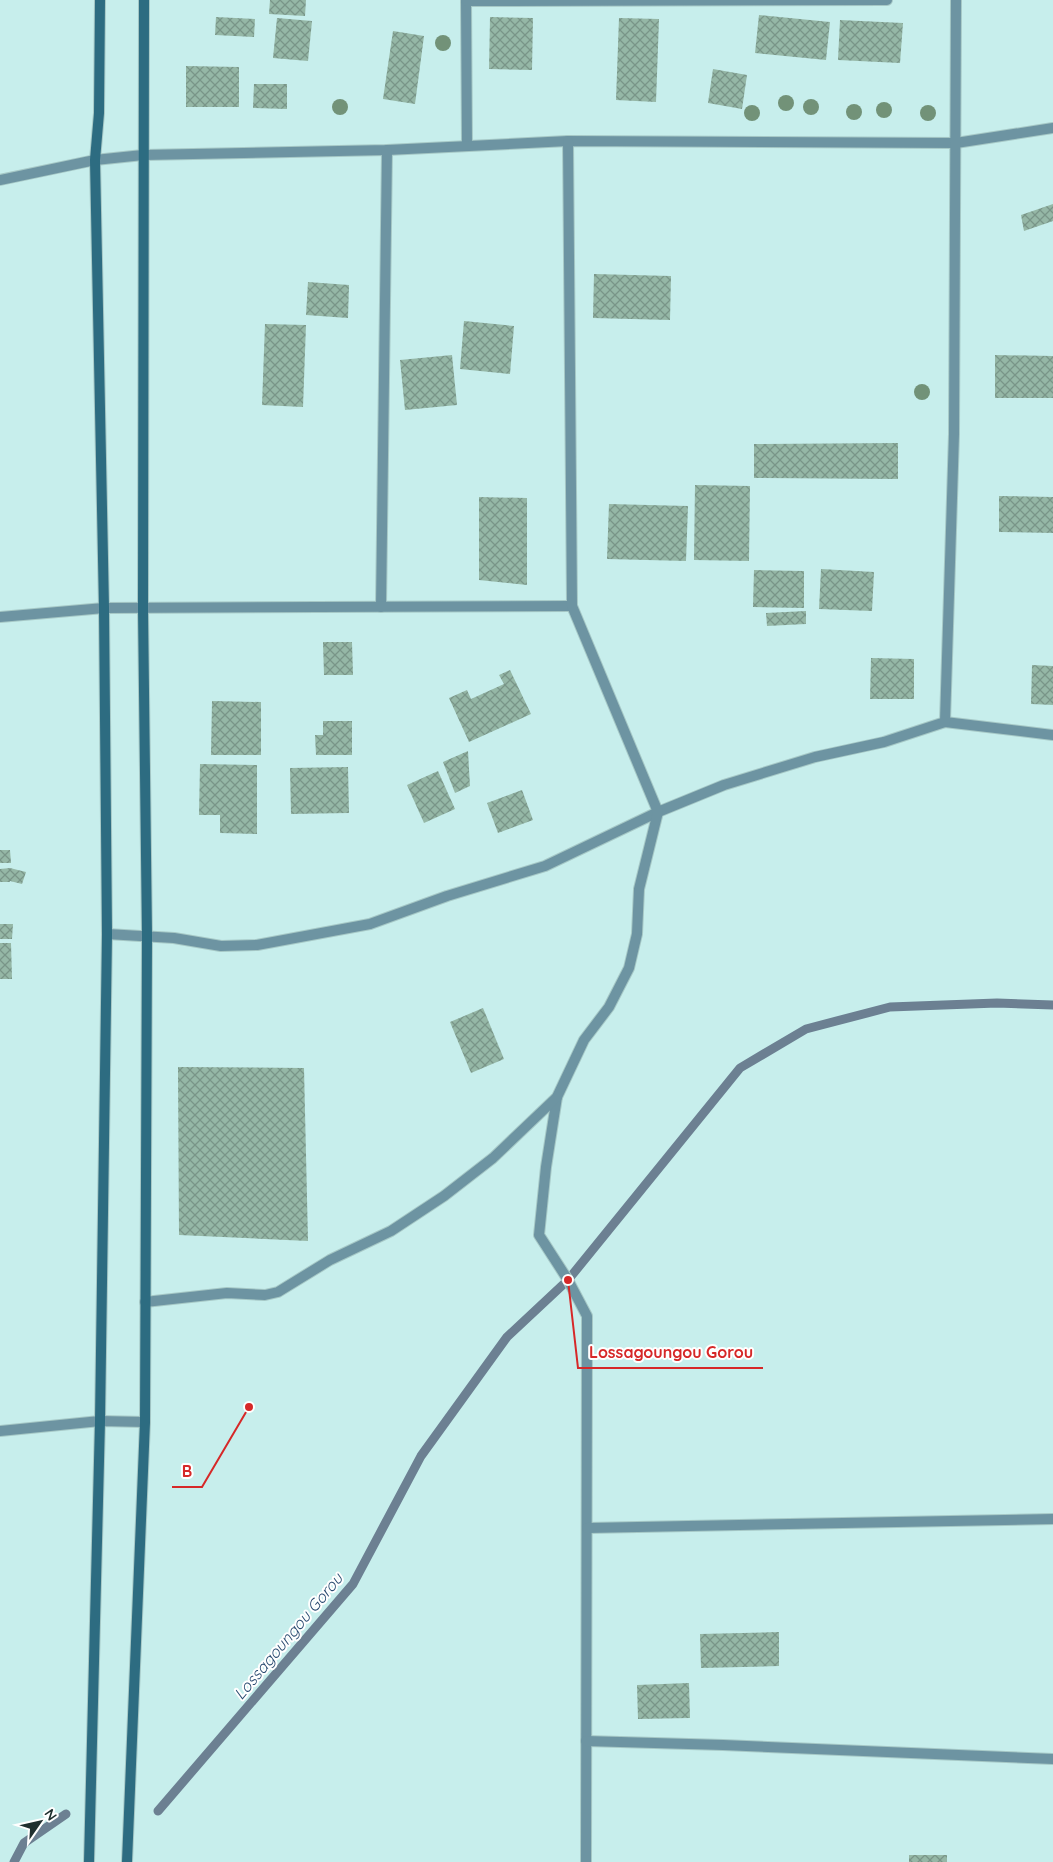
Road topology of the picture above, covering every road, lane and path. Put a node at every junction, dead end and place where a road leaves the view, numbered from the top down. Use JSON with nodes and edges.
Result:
{"nodes":[{"id":1,"x":100,"y":0,"type":"edge"},
{"id":2,"x":144,"y":0,"type":"edge"},
{"id":3,"x":466,"y":0,"type":"edge"},
{"id":4,"x":887,"y":0,"type":"edge"},
{"id":5,"x":956,"y":0,"type":"edge"},
{"id":6,"x":1053,"y":128,"type":"edge"},
{"id":7,"x":568,"y":141,"type":"junction"},
{"id":8,"x":956,"y":143,"type":"junction"},
{"id":9,"x":467,"y":146,"type":"junction"},
{"id":10,"x":387,"y":150,"type":"junction"},
{"id":11,"x":143,"y":155,"type":"junction"},
{"id":12,"x":95,"y":160,"type":"junction"},
{"id":13,"x":0,"y":180,"type":"edge"},
{"id":14,"x":572,"y":606,"type":"junction"},
{"id":15,"x":381,"y":607,"type":"junction"},
{"id":16,"x":104,"y":608,"type":"junction"},
{"id":17,"x":143,"y":609,"type":"junction"},
{"id":18,"x":0,"y":618,"type":"edge"},
{"id":19,"x":945,"y":722,"type":"junction"},
{"id":20,"x":1053,"y":735,"type":"edge"},
{"id":21,"x":658,"y":812,"type":"junction"},
{"id":22,"x":107,"y":934,"type":"junction"},
{"id":23,"x":147,"y":936,"type":"junction"},
{"id":24,"x":557,"y":1097,"type":"junction"},
{"id":25,"x":145,"y":1302,"type":"junction"},
{"id":26,"x":100,"y":1421,"type":"junction"},
{"id":27,"x":145,"y":1422,"type":"junction"},
{"id":28,"x":0,"y":1431,"type":"edge"},
{"id":29,"x":1053,"y":1519,"type":"edge"},
{"id":30,"x":586,"y":1528,"type":"junction"},
{"id":31,"x":586,"y":1742,"type":"junction"},
{"id":32,"x":1053,"y":1759,"type":"edge"},
{"id":33,"x":89,"y":1862,"type":"edge"},
{"id":34,"x":126,"y":1862,"type":"edge"},
{"id":35,"x":586,"y":1862,"type":"edge"}],
"edges":[{"from":1,"to":12,"type":"main road"},
{"from":2,"to":11,"type":"main road"},
{"from":3,"to":4,"type":"street"},
{"from":3,"to":9,"type":"street"},
{"from":5,"to":8,"type":"street"},
{"from":6,"to":8,"type":"street"},
{"from":7,"to":8,"type":"street"},
{"from":7,"to":9,"type":"street"},
{"from":7,"to":14,"type":"street"},
{"from":8,"to":19,"type":"street"},
{"from":9,"to":10,"type":"street"},
{"from":10,"to":11,"type":"street"},
{"from":10,"to":15,"type":"street"},
{"from":11,"to":12,"type":"street"},
{"from":11,"to":17,"type":"main road"},
{"from":12,"to":13,"type":"street"},
{"from":12,"to":16,"type":"main road"},
{"from":14,"to":15,"type":"street"},
{"from":14,"to":21,"type":"street"},
{"from":15,"to":17,"type":"street"},
{"from":16,"to":17,"type":"street"},
{"from":16,"to":18,"type":"street"},
{"from":16,"to":22,"type":"main road"},
{"from":17,"to":23,"type":"main road"},
{"from":19,"to":20,"type":"street"},
{"from":19,"to":21,"type":"street"},
{"from":21,"to":23,"type":"street"},
{"from":21,"to":24,"type":"street"},
{"from":22,"to":23,"type":"street"},
{"from":22,"to":26,"type":"main road"},
{"from":23,"to":25,"type":"main road"},
{"from":24,"to":25,"type":"street"},
{"from":24,"to":30,"type":"street"},
{"from":25,"to":27,"type":"main road"},
{"from":26,"to":27,"type":"street"},
{"from":26,"to":28,"type":"street"},
{"from":26,"to":33,"type":"main road"},
{"from":27,"to":34,"type":"main road"},
{"from":29,"to":30,"type":"street"},
{"from":30,"to":31,"type":"street"},
{"from":31,"to":32,"type":"street"},
{"from":31,"to":35,"type":"street"}]}
